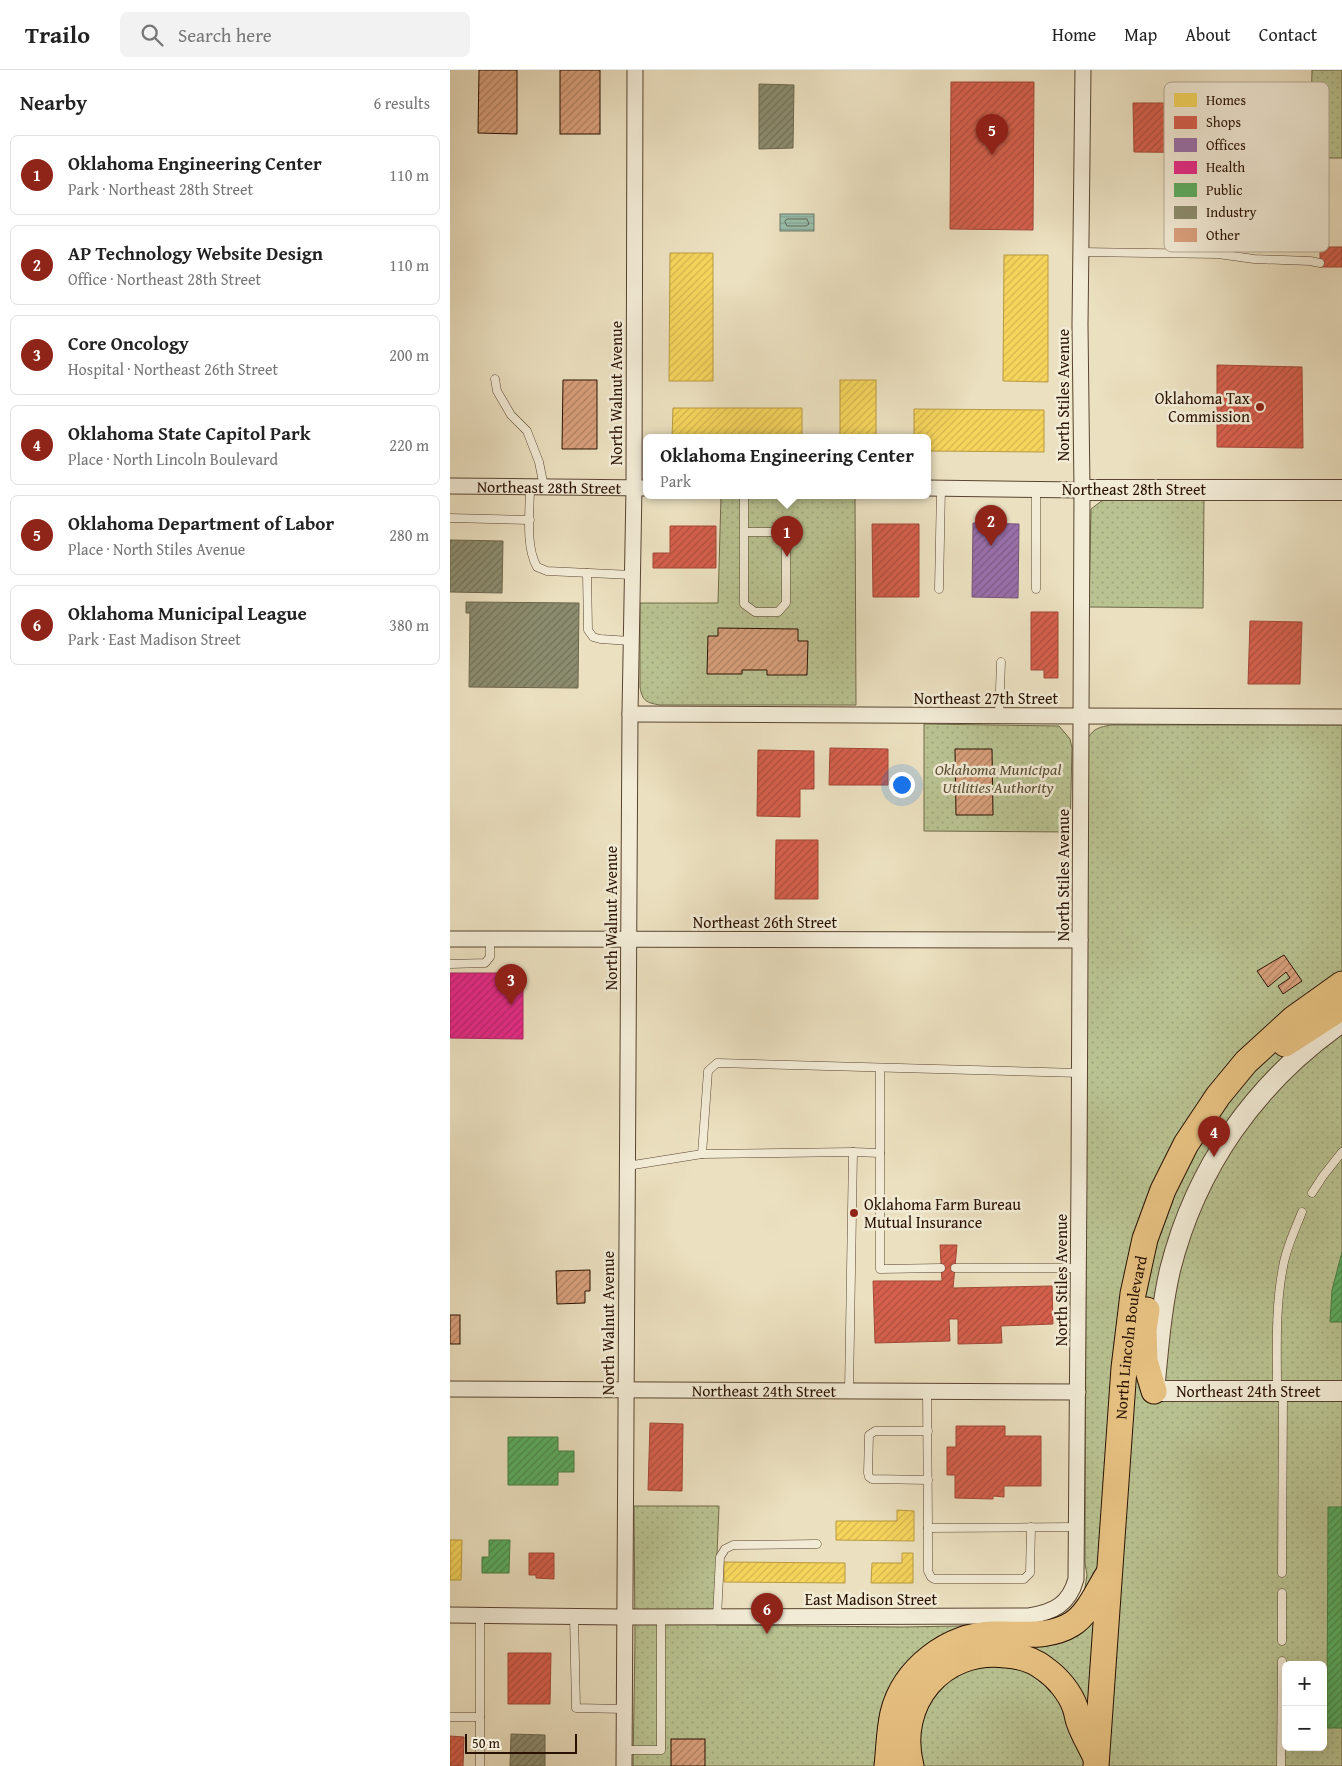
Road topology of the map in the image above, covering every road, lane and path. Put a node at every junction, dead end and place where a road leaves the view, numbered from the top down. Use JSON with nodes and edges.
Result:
{"nodes":[{"id":1,"x":635,"y":70,"type":"edge"},
{"id":2,"x":1083,"y":70,"type":"edge"},
{"id":3,"x":1081,"y":252,"type":"junction"},
{"id":4,"x":1320,"y":263,"type":"dead end"},
{"id":5,"x":495,"y":379,"type":"dead end"},
{"id":6,"x":450,"y":486,"type":"edge"},
{"id":7,"x":537,"y":487,"type":"junction"},
{"id":8,"x":640,"y":488,"type":"edge"},
{"id":9,"x":934,"y":488,"type":"edge"},
{"id":10,"x":1036,"y":490,"type":"junction"},
{"id":11,"x":1082,"y":490,"type":"junction"},
{"id":12,"x":1342,"y":490,"type":"edge"},
{"id":13,"x":744,"y":499,"type":"edge"},
{"id":14,"x":450,"y":518,"type":"edge"},
{"id":15,"x":530,"y":520,"type":"junction"},
{"id":16,"x":744,"y":532,"type":"junction"},
{"id":17,"x":587,"y":573,"type":"junction"},
{"id":18,"x":632,"y":575,"type":"junction"},
{"id":19,"x":940,"y":588,"type":"dead end"},
{"id":20,"x":1036,"y":589,"type":"dead end"},
{"id":21,"x":631,"y":641,"type":"junction"},
{"id":22,"x":1001,"y":662,"type":"dead end"},
{"id":23,"x":630,"y":714,"type":"junction"},
{"id":24,"x":999,"y":716,"type":"junction"},
{"id":25,"x":1081,"y":716,"type":"junction"},
{"id":26,"x":1342,"y":717,"type":"edge"},
{"id":27,"x":450,"y":939,"type":"edge"},
{"id":28,"x":490,"y":939,"type":"junction"},
{"id":29,"x":628,"y":940,"type":"junction"},
{"id":30,"x":1080,"y":940,"type":"junction"},
{"id":31,"x":450,"y":964,"type":"edge"},
{"id":32,"x":1342,"y":984,"type":"edge"},
{"id":33,"x":1342,"y":1007,"type":"edge"},
{"id":34,"x":1342,"y":1022,"type":"edge"},
{"id":35,"x":1246,"y":1062,"type":"junction"},
{"id":36,"x":880,"y":1068,"type":"junction"},
{"id":37,"x":1080,"y":1073,"type":"junction"},
{"id":38,"x":853,"y":1152,"type":"junction"},
{"id":39,"x":1342,"y":1152,"type":"edge"},
{"id":40,"x":880,"y":1153,"type":"junction"},
{"id":41,"x":702,"y":1154,"type":"junction"},
{"id":42,"x":626,"y":1166,"type":"junction"},
{"id":43,"x":1163,"y":1190,"type":"junction"},
{"id":44,"x":1312,"y":1194,"type":"dead end"},
{"id":45,"x":1302,"y":1212,"type":"dead end"},
{"id":46,"x":942,"y":1268,"type":"dead end"},
{"id":47,"x":954,"y":1268,"type":"dead end"},
{"id":48,"x":1079,"y":1268,"type":"junction"},
{"id":49,"x":450,"y":1389,"type":"edge"},
{"id":50,"x":625,"y":1390,"type":"junction"},
{"id":51,"x":849,"y":1391,"type":"junction"},
{"id":52,"x":1154,"y":1391,"type":"junction"},
{"id":53,"x":1280,"y":1391,"type":"junction"},
{"id":54,"x":1342,"y":1391,"type":"edge"},
{"id":55,"x":927,"y":1392,"type":"junction"},
{"id":56,"x":1078,"y":1392,"type":"junction"},
{"id":57,"x":928,"y":1432,"type":"junction"},
{"id":58,"x":928,"y":1480,"type":"junction"},
{"id":59,"x":1031,"y":1527,"type":"junction"},
{"id":60,"x":1076,"y":1527,"type":"junction"},
{"id":61,"x":928,"y":1528,"type":"junction"},
{"id":62,"x":817,"y":1544,"type":"dead end"},
{"id":63,"x":1110,"y":1571,"type":"junction"},
{"id":64,"x":1282,"y":1573,"type":"dead end"},
{"id":65,"x":1073,"y":1590,"type":"joint"},
{"id":66,"x":1282,"y":1593,"type":"dead end"},
{"id":67,"x":450,"y":1615,"type":"edge"},
{"id":68,"x":480,"y":1615,"type":"junction"},
{"id":69,"x":574,"y":1616,"type":"junction"},
{"id":70,"x":624,"y":1617,"type":"junction"},
{"id":71,"x":661,"y":1617,"type":"junction"},
{"id":72,"x":716,"y":1617,"type":"junction"},
{"id":73,"x":1282,"y":1641,"type":"dead end"},
{"id":74,"x":1282,"y":1661,"type":"dead end"},
{"id":75,"x":624,"y":1709,"type":"junction"},
{"id":76,"x":450,"y":1717,"type":"edge"},
{"id":77,"x":480,"y":1717,"type":"junction"},
{"id":78,"x":624,"y":1750,"type":"junction"},
{"id":79,"x":1096,"y":1762,"type":"edge"},
{"id":80,"x":480,"y":1766,"type":"edge"},
{"id":81,"x":624,"y":1766,"type":"edge"},
{"id":82,"x":887,"y":1766,"type":"edge"},
{"id":83,"x":911,"y":1766,"type":"edge"},
{"id":84,"x":1281,"y":1766,"type":"edge"}],
"edges":[{"from":1,"to":8,"type":"street","name":"North Walnut Avenue"},
{"from":2,"to":3,"type":"street","name":"North Stiles Avenue"},
{"from":3,"to":4,"type":"lane"},
{"from":3,"to":11,"type":"street","name":"North Stiles Avenue"},
{"from":5,"to":7,"type":"lane"},
{"from":6,"to":7,"type":"street","name":"Northeast 28th Street"},
{"from":7,"to":8,"type":"street","name":"Northeast 28th Street"},
{"from":7,"to":15,"type":"lane"},
{"from":8,"to":18,"type":"street","name":"North Walnut Avenue"},
{"from":9,"to":10,"type":"street","name":"Northeast 28th Street"},
{"from":9,"to":19,"type":"lane"},
{"from":10,"to":11,"type":"street","name":"Northeast 28th Street"},
{"from":10,"to":20,"type":"lane"},
{"from":11,"to":12,"type":"street","name":"Northeast 28th Street"},
{"from":11,"to":25,"type":"street","name":"North Stiles Avenue"},
{"from":13,"to":16,"type":"lane"},
{"from":14,"to":15,"type":"lane"},
{"from":15,"to":17,"type":"lane"},
{"from":16,"to":16,"type":"lane"},
{"from":17,"to":18,"type":"lane"},
{"from":17,"to":21,"type":"lane"},
{"from":18,"to":21,"type":"street","name":"North Walnut Avenue"},
{"from":21,"to":23,"type":"street","name":"North Walnut Avenue"},
{"from":22,"to":24,"type":"lane"},
{"from":23,"to":24,"type":"street","name":"Northeast 27th Street"},
{"from":23,"to":29,"type":"street","name":"North Walnut Avenue"},
{"from":24,"to":25,"type":"street","name":"Northeast 27th Street"},
{"from":25,"to":26,"type":"street","name":"Northeast 27th Street"},
{"from":25,"to":30,"type":"street","name":"North Stiles Avenue"},
{"from":27,"to":28,"type":"street","name":"Northeast 26th Street"},
{"from":28,"to":29,"type":"street","name":"Northeast 26th Street"},
{"from":28,"to":31,"type":"lane"},
{"from":29,"to":30,"type":"street","name":"Northeast 26th Street"},
{"from":29,"to":42,"type":"street","name":"North Walnut Avenue"},
{"from":30,"to":37,"type":"street","name":"North Stiles Avenue"},
{"from":32,"to":35,"type":"main road","name":"North Lincoln Boulevard"},
{"from":33,"to":35,"type":"main road"},
{"from":34,"to":52,"type":"street"},
{"from":35,"to":43,"type":"main road","name":"North Lincoln Boulevard"},
{"from":36,"to":37,"type":"lane"},
{"from":36,"to":40,"type":"lane"},
{"from":36,"to":41,"type":"lane"},
{"from":37,"to":48,"type":"street","name":"North Stiles Avenue"},
{"from":38,"to":40,"type":"lane"},
{"from":38,"to":41,"type":"lane"},
{"from":38,"to":51,"type":"lane"},
{"from":39,"to":44,"type":"lane"},
{"from":40,"to":46,"type":"lane"},
{"from":41,"to":42,"type":"lane"},
{"from":42,"to":50,"type":"street","name":"North Walnut Avenue"},
{"from":43,"to":52,"type":"main road"},
{"from":43,"to":63,"type":"main road","name":"North Lincoln Boulevard"},
{"from":45,"to":53,"type":"lane"},
{"from":47,"to":48,"type":"lane"},
{"from":48,"to":56,"type":"street","name":"North Stiles Avenue"},
{"from":49,"to":50,"type":"street","name":"Northeast 24th Street"},
{"from":50,"to":51,"type":"street","name":"Northeast 24th Street"},
{"from":50,"to":70,"type":"street","name":"North Walnut Avenue"},
{"from":51,"to":55,"type":"street","name":"Northeast 24th Street"},
{"from":52,"to":53,"type":"street","name":"Northeast 24th Street"},
{"from":53,"to":54,"type":"street","name":"Northeast 24th Street"},
{"from":53,"to":64,"type":"lane"},
{"from":55,"to":56,"type":"street","name":"Northeast 24th Street"},
{"from":55,"to":57,"type":"lane"},
{"from":56,"to":60,"type":"street","name":"North Stiles Avenue"},
{"from":57,"to":58,"type":"lane"},
{"from":57,"to":58,"type":"lane"},
{"from":58,"to":61,"type":"lane"},
{"from":59,"to":60,"type":"lane"},
{"from":59,"to":61,"type":"lane"},
{"from":59,"to":61,"type":"lane"},
{"from":60,"to":65,"type":"street","name":"North Stiles Avenue"},
{"from":62,"to":72,"type":"lane"},
{"from":63,"to":79,"type":"main road","name":"North Lincoln Boulevard"},
{"from":63,"to":82,"type":"main road"},
{"from":65,"to":72,"type":"street","name":"East Madison Street"},
{"from":66,"to":73,"type":"lane"},
{"from":67,"to":68,"type":"street","name":"East Madison Street"},
{"from":68,"to":69,"type":"street","name":"East Madison Street"},
{"from":68,"to":77,"type":"lane"},
{"from":69,"to":70,"type":"street","name":"East Madison Street"},
{"from":69,"to":75,"type":"lane"},
{"from":70,"to":71,"type":"street","name":"East Madison Street"},
{"from":70,"to":75,"type":"street","name":"North Walnut Avenue"},
{"from":71,"to":72,"type":"street","name":"East Madison Street"},
{"from":71,"to":78,"type":"lane"},
{"from":74,"to":84,"type":"lane"},
{"from":75,"to":78,"type":"street","name":"North Walnut Avenue"},
{"from":76,"to":77,"type":"lane"},
{"from":77,"to":80,"type":"lane"},
{"from":78,"to":81,"type":"street","name":"North Walnut Avenue"},
{"from":79,"to":83,"type":"main road"}]}
